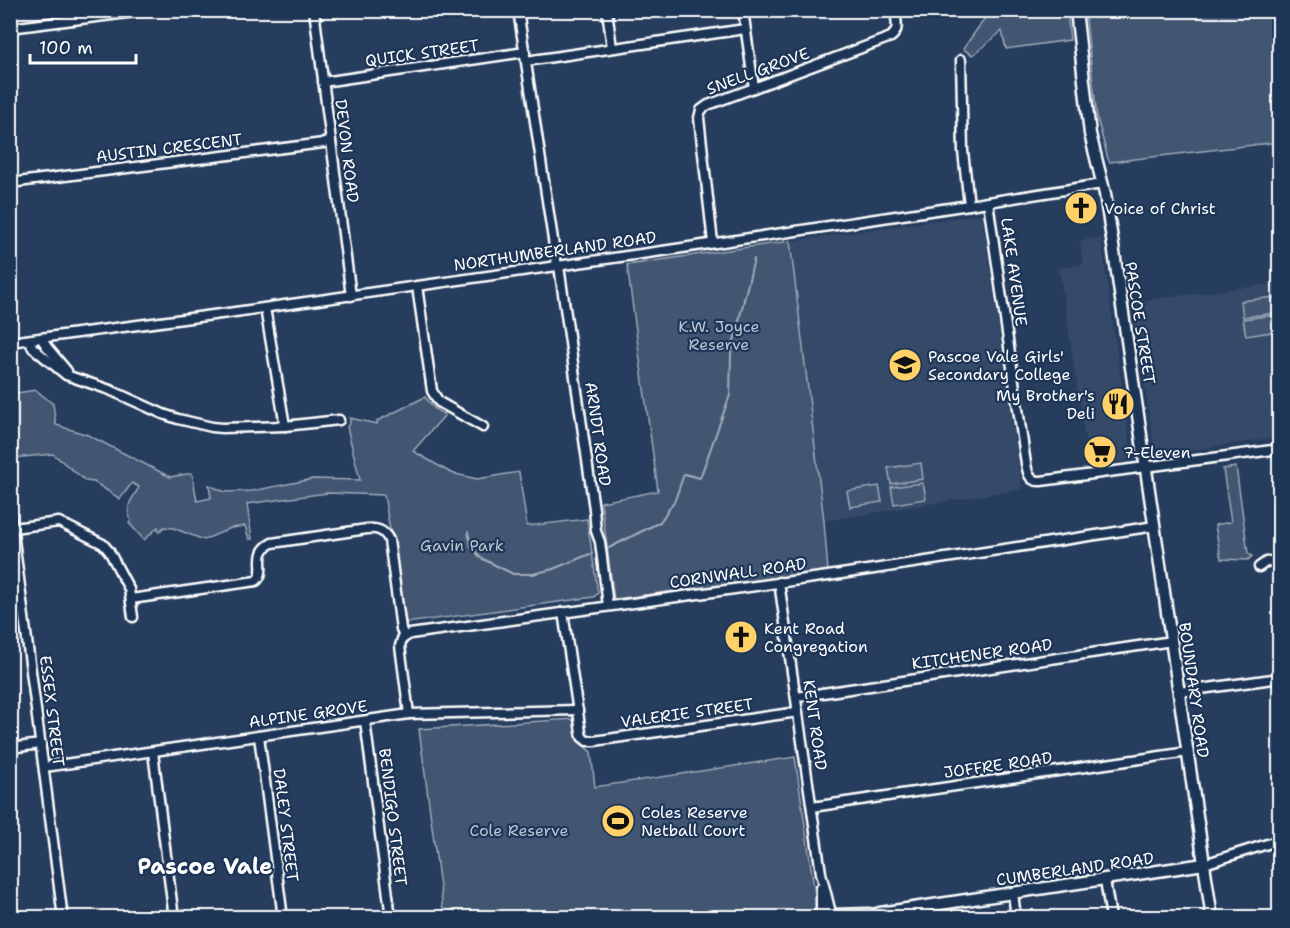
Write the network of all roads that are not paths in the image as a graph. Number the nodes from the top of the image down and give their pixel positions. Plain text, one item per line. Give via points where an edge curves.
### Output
1 (151, 10) edge
2 (314, 10) edge
3 (518, 10) edge
4 (607, 10) edge
5 (743, 10) edge
6 (895, 10) edge
7 (1076, 10) edge
8 (10, 28) edge
9 (746, 29) junction
10 (612, 48) junction
11 (525, 57) junction
12 (961, 60) dead end
13 (323, 82) junction
14 (754, 87) junction
15 (331, 142) junction
16 (10, 183) edge
17 (1102, 184) junction
18 (988, 202) junction
19 (969, 205) junction
20 (713, 243) junction
21 (558, 266) junction
22 (417, 286) junction
23 (351, 296) junction
24 (265, 308) junction
25 (41, 338) junction
26 (29, 339) junction
27 (10, 342) edge
28 (74, 377) junction
29 (339, 420) dead end
30 (285, 426) junction
31 (483, 427) dead end
32 (1280, 448) edge
33 (1146, 467) junction
34 (10, 509) edge
35 (1155, 526) junction
36 (13, 528) junction
37 (1280, 559) edge
38 (1259, 567) dead end
39 (780, 582) junction
40 (131, 598) junction
41 (608, 606) junction
42 (564, 612) junction
43 (133, 617) dead end
44 (404, 637) junction
45 (1172, 641) junction
46 (1280, 678) edge
47 (1179, 692) junction
48 (796, 697) junction
49 (578, 710) junction
50 (798, 712) junction
51 (409, 714) junction
52 (365, 721) junction
53 (259, 736) junction
54 (41, 744) junction
55 (10, 748) edge
56 (153, 752) junction
57 (1188, 752) junction
58 (44, 767) junction
59 (812, 807) junction
60 (1280, 840) edge
61 (1204, 864) junction
62 (1105, 879) junction
63 (1013, 893) junction
64 (922, 912) edge
65 (827, 915) edge
66 (867, 916) edge
67 (63, 918) edge
68 (174, 918) edge
69 (282, 918) edge
70 (391, 918) edge
71 (1016, 918) edge
72 (1111, 918) edge
73 (1212, 918) edge

1 - 8 street
2 - 13 street, DEVON ROAD
3 - 11 street, ARNDT ROAD
4 - 10 street
5 - 9 street
6 - 14 street, SNELL GROVE via 897,29 891,37
7 - 17 main road, PASCOE STREET via 1090,134
9 - 10 street, QUICK STREET
9 - 14 street
10 - 11 street, QUICK STREET
11 - 13 street, QUICK STREET
11 - 21 street, ARNDT ROAD
12 - 19 street via 963,151
13 - 15 street, DEVON ROAD
14 - 20 street, SNELL GROVE via 708,105 700,113
15 - 16 street, AUSTIN CRESCENT
15 - 23 street, DEVON ROAD
17 - 18 street, NORTHUMBERLAND ROAD
17 - 33 main road, PASCOE STREET
18 - 19 street, NORTHUMBERLAND ROAD
18 - 33 street, LAKE AVENUE via 1029,476 1041,481
19 - 20 street, NORTHUMBERLAND ROAD
20 - 21 street, NORTHUMBERLAND ROAD
21 - 22 street, NORTHUMBERLAND ROAD
21 - 41 street, ARNDT ROAD
22 - 23 street, NORTHUMBERLAND ROAD
22 - 31 street via 432,391 439,402
23 - 24 street, NORTHUMBERLAND ROAD
24 - 25 street, NORTHUMBERLAND ROAD
24 - 30 street
25 - 26 street, NORTHUMBERLAND ROAD
25 - 28 street
26 - 27 street, NORTHUMBERLAND ROAD
26 - 28 street via 33,348 62,373
28 - 30 street via 178,419 212,427
29 - 30 street
32 - 33 street
33 - 35 main road, BOUNDARY ROAD
34 - 36 street, ESSEX STREET
35 - 39 street, CORNWALL ROAD
35 - 45 main road, BOUNDARY ROAD
36 - 40 street via 59,522 103,544
36 - 54 street, ESSEX STREET
37 - 38 street
39 - 41 street, CORNWALL ROAD
39 - 48 street, KENT ROAD
40 - 43 street
40 - 44 street via 256,581 262,573 261,553 272,543 377,529 388,540
41 - 42 street, CORNWALL ROAD
42 - 44 street, CORNWALL ROAD
42 - 49 street
44 - 51 street via 400,652
45 - 47 main road, BOUNDARY ROAD
45 - 48 street, KITCHENER ROAD
46 - 47 street
47 - 57 main road, BOUNDARY ROAD
48 - 50 street, KENT ROAD
49 - 50 street, VALERIE STREET via 586,741
49 - 51 street, ALPINE GROVE
50 - 59 street, KENT ROAD
51 - 52 street, ALPINE GROVE
52 - 53 street, ALPINE GROVE
52 - 70 street, BENDIGO STREET
53 - 56 street, ALPINE GROVE
53 - 69 street, DALEY STREET
54 - 55 street
54 - 58 street, ESSEX STREET
56 - 58 street, ALPINE GROVE
56 - 68 street
57 - 59 street, JOFFRE ROAD
57 - 61 main road, BOUNDARY ROAD
58 - 67 street, ESSEX STREET
59 - 65 street, KENT ROAD
60 - 61 street, CUMBERLAND ROAD
61 - 62 main road, CUMBERLAND ROAD
61 - 73 main road, BOUNDARY ROAD
62 - 63 main road, CUMBERLAND ROAD
62 - 72 street
63 - 64 main road, CUMBERLAND ROAD
63 - 71 street
64 - 66 main road, CUMBERLAND ROAD
65 - 66 main road, CUMBERLAND ROAD

